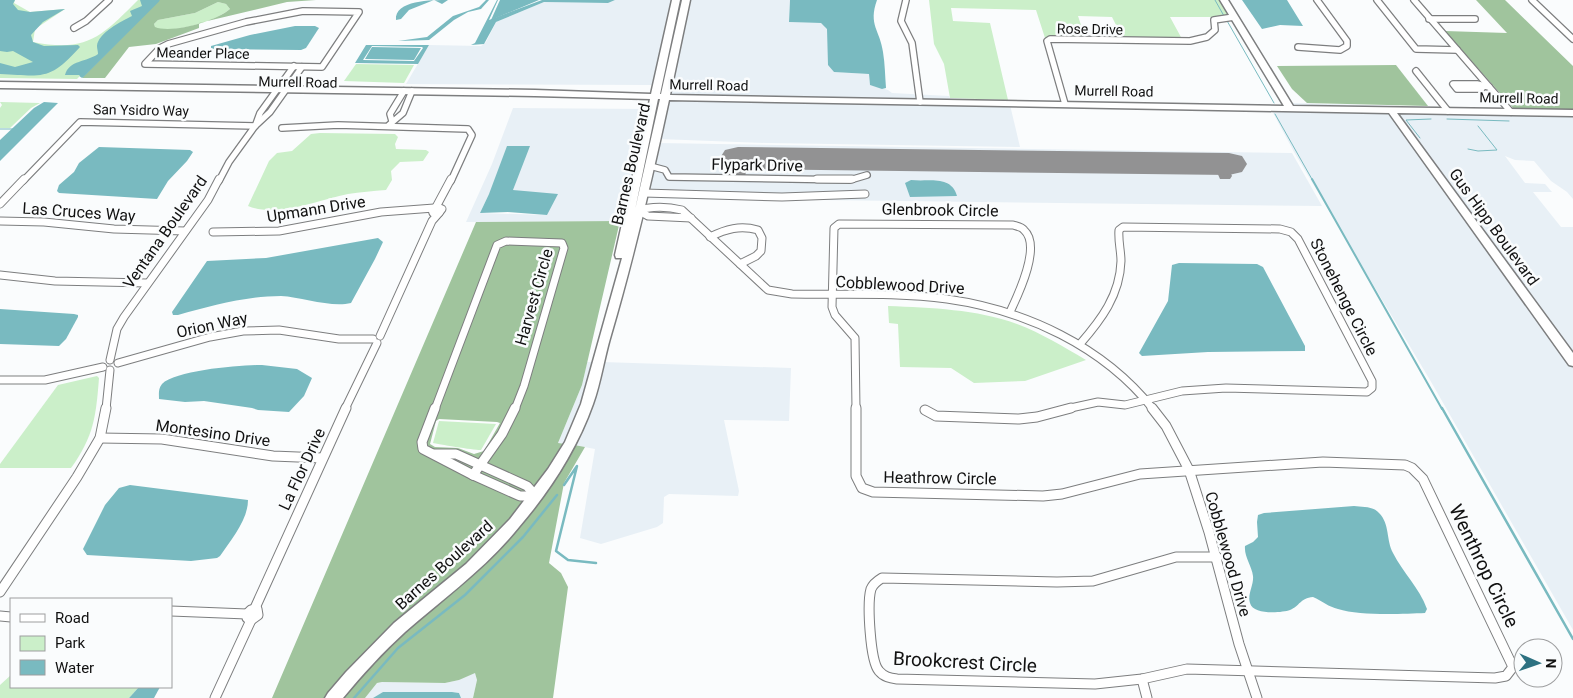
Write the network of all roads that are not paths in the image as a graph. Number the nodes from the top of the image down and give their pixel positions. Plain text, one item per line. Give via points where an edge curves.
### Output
1 (109, 0) edge
2 (676, 0) edge
3 (686, 0) edge
4 (906, 0) edge
5 (1224, 0) edge
6 (1317, 0) edge
7 (1377, 0) edge
8 (1414, 0) edge
9 (1532, 0) edge
10 (1234, 17) junction
11 (1429, 18) junction
12 (1475, 19) dead end
13 (74, 28) dead end
14 (669, 30) junction
15 (679, 32) junction
16 (1573, 40) edge
17 (1298, 47) dead end
18 (1457, 50) junction
19 (294, 66) junction
20 (302, 67) junction
21 (1416, 71) dead end
22 (669, 77) junction
23 (0, 85) edge
24 (0, 91) edge
25 (280, 92) junction
26 (406, 94) junction
27 (660, 98) junction
28 (920, 102) junction
29 (1065, 104) junction
30 (1290, 108) junction
31 (1391, 110) junction
32 (1448, 111) junction
33 (1511, 112) junction
34 (1573, 113) edge
35 (390, 123) junction
36 (255, 126) junction
37 (282, 128) dead end
38 (650, 166) junction
39 (868, 175) dead end
40 (644, 193) junction
41 (865, 194) dead end
42 (0, 204) edge
43 (635, 211) junction
44 (435, 212) junction
45 (0, 221) edge
46 (186, 231) junction
47 (213, 232) dead end
48 (710, 237) junction
49 (740, 264) junction
50 (0, 275) edge
51 (147, 283) junction
52 (832, 295) junction
53 (1010, 312) junction
54 (377, 339) junction
55 (1080, 344) junction
56 (114, 361) junction
57 (1573, 362) edge
58 (106, 369) junction
59 (0, 380) edge
60 (1145, 400) junction
61 (925, 410) dead end
62 (100, 438) junction
63 (436, 454) junction
64 (322, 458) junction
65 (481, 465) junction
66 (1189, 471) junction
67 (473, 475) junction
68 (536, 496) junction
69 (1217, 557) junction
70 (0, 592) edge
71 (172, 611) edge
72 (251, 614) junction
73 (1248, 670) junction
74 (1142, 679) junction
75 (215, 698) edge
76 (333, 698) edge
77 (1147, 698) edge
78 (1257, 698) edge

1 - 13 street
2 - 14 street, Barnes Boulevard
2 - 15 street via 674,24
3 - 15 street, Barnes Boulevard
4 - 28 street via 901,21 912,43
5 - 10 street
6 - 17 street via 1347,41 1347,46 1340,50
7 - 18 street via 1416,49
8 - 11 street
9 - 16 street
10 - 29 street, Rose Drive via 1214,20 1215,30 1199,39 1050,39 1047,41
10 - 30 street
11 - 12 street
11 - 18 street
14 - 22 street via 674,38
14 - 27 street, Barnes Boulevard
15 - 22 street, Barnes Boulevard
18 - 33 street
19 - 20 street, Meander Place
19 - 20 street, Meander Place via 145,64 168,44 246,22 303,11 360,12 322,67
19 - 25 street, Ventana Boulevard
20 - 25 street, Ventana Boulevard
21 - 32 street
22 - 27 street, Barnes Boulevard
23 - 25 street, Murrell Road
24 - 25 street, Murrell Road
25 - 26 street, Murrell Road
25 - 36 street, Ventana Boulevard via 270,112
25 - 36 street, Ventana Boulevard via 260,113
26 - 27 street, Murrell Road via 646,101
26 - 35 street via 390,114
26 - 35 street via 403,113
27 - 28 street, Murrell Road
27 - 38 street, Barnes Boulevard
27 - 43 street, Barnes Boulevard
28 - 29 street, Murrell Road
29 - 30 street, Murrell Road
30 - 31 street, Murrell Road
31 - 32 street, Murrell Road
31 - 57 street, Gus Hipp Boulevard
32 - 33 street, Murrell Road
33 - 34 street, Murrell Road
35 - 37 street, La Flor Drive
35 - 44 street, La Flor Drive via 472,131
36 - 42 street, San Ysidro Way via 80,122
36 - 46 street, Ventana Boulevard
38 - 39 street, Flypark Drive via 665,170 669,177 850,180
38 - 40 street, Barnes Boulevard
40 - 41 street, Flypark Drive via 782,197
40 - 43 street, Barnes Boulevard
43 - 48 street, Cobblewood Drive via 648,216 692,218
43 - 68 street, Barnes Boulevard via 614,309 582,420
44 - 47 street, Upmann Drive via 390,211 279,231
44 - 54 street, La Flor Drive
45 - 46 street, Las Cruces Way
46 - 51 street, Ventana Boulevard
48 - 49 street, Cobblewood Drive
48 - 49 street via 732,227 758,230 762,238 761,251
49 - 52 street, Cobblewood Drive via 768,290
50 - 51 street
51 - 56 street, Ventana Boulevard via 117,329
52 - 53 street, Cobblewood Drive via 948,299
52 - 53 street, Glenbrook Circle via 833,231 839,224 1014,225 1027,230 1030,257 1022,289
52 - 66 street, Heathrow Circle via 833,312 855,338 856,476 867,490 1048,495 1128,476
53 - 55 street, Cobblewood Drive
54 - 56 street, Orion Way via 279,330 243,331
54 - 64 street, La Flor Drive
55 - 60 street, Cobblewood Drive via 1125,379
55 - 60 street, Stonehenge Circle via 1101,320 1117,285 1121,259 1119,230 1280,229 1291,232 1298,239 1372,381 1372,388 1367,392 1226,388 1182,391
56 - 58 street
58 - 59 street via 44,380
58 - 62 street via 106,413
60 - 61 street via 1125,405 1091,403 1019,419 936,416
60 - 66 street, Cobblewood Drive via 1174,440
62 - 64 street, Montesino Drive via 162,439 273,456
62 - 70 street
63 - 65 street via 456,454
63 - 65 street, Harvest Circle via 423,449 422,442 494,248 506,241 562,243 564,248 524,386 502,434
63 - 67 street, Harvest Circle
64 - 72 street, La Flor Drive
65 - 67 street, Harvest Circle
65 - 68 street via 527,486
66 - 69 street, Cobblewood Drive
66 - 73 street, Wenthrop Circle via 1323,462 1397,464 1412,468 1423,479 1513,667 1505,677 1495,678
67 - 68 street, Harvest Circle via 520,496
68 - 76 street, Barnes Boulevard via 471,569 400,628
69 - 73 street, Cobblewood Drive via 1230,614
69 - 74 street, Brookcrest Circle via 1176,557 1093,580 887,578 878,580 871,588 874,661 884,676 1096,684
71 - 72 street
72 - 75 street, La Flor Drive
73 - 74 street, Brookcrest Circle via 1187,669
73 - 78 street, Cobblewood Drive
74 - 77 street

